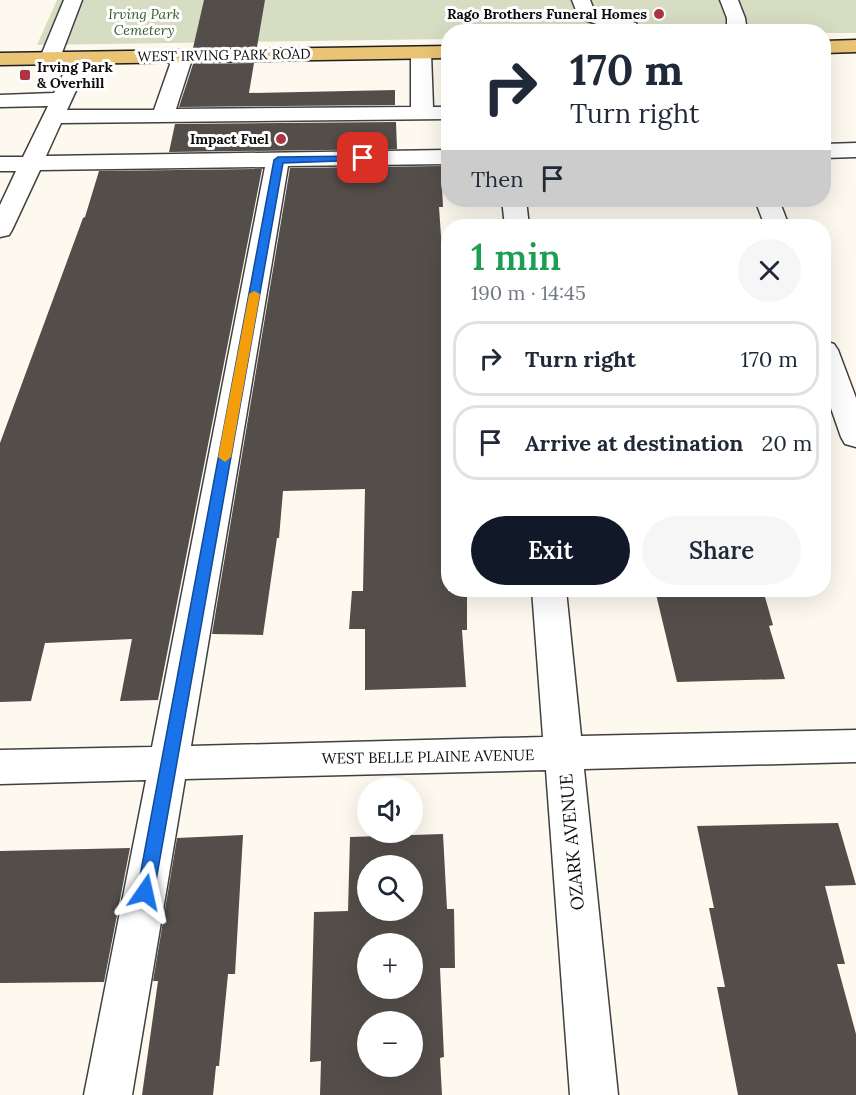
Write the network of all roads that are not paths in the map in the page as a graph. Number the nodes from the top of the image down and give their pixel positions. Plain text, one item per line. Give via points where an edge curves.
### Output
1 (73, 0) edge
2 (582, 0) edge
3 (729, 0) edge
4 (618, 24) edge
5 (736, 24) edge
6 (856, 46) edge
7 (831, 47) edge
8 (441, 52) edge
9 (421, 53) junction
10 (183, 56) junction
11 (81, 57) junction
12 (50, 58) junction
13 (0, 59) edge
14 (0, 101) edge
15 (57, 108) junction
16 (441, 113) edge
17 (422, 114) junction
18 (163, 116) junction
19 (831, 150) edge
20 (856, 150) edge
21 (441, 157) edge
22 (278, 160) junction
23 (0, 164) edge
24 (31, 164) junction
25 (0, 230) edge
26 (831, 369) edge
27 (856, 437) edge
28 (550, 597) edge
29 (856, 746) edge
30 (564, 753) junction
31 (169, 763) junction
32 (0, 767) edge
33 (108, 1095) edge
34 (594, 1095) edge

1 - 12 street
2 - 4 street via 586,14
3 - 5 street
6 - 7 main road
8 - 9 main road, WEST IRVING PARK ROAD
9 - 10 main road, WEST IRVING PARK ROAD
9 - 17 street
10 - 11 main road, WEST IRVING PARK ROAD
10 - 18 street
11 - 12 main road, WEST IRVING PARK ROAD
11 - 15 street
12 - 13 main road, WEST IRVING PARK ROAD
14 - 15 street
15 - 18 street
15 - 24 street
16 - 17 street
17 - 18 street
19 - 20 street
21 - 22 street
22 - 24 street
22 - 31 street
23 - 24 street
24 - 25 street
26 - 27 street
28 - 30 street, OZARK AVENUE
29 - 30 street, WEST BELLE PLAINE AVENUE
30 - 31 street, WEST BELLE PLAINE AVENUE
30 - 34 street, OZARK AVENUE
31 - 32 street, WEST BELLE PLAINE AVENUE
31 - 33 street

